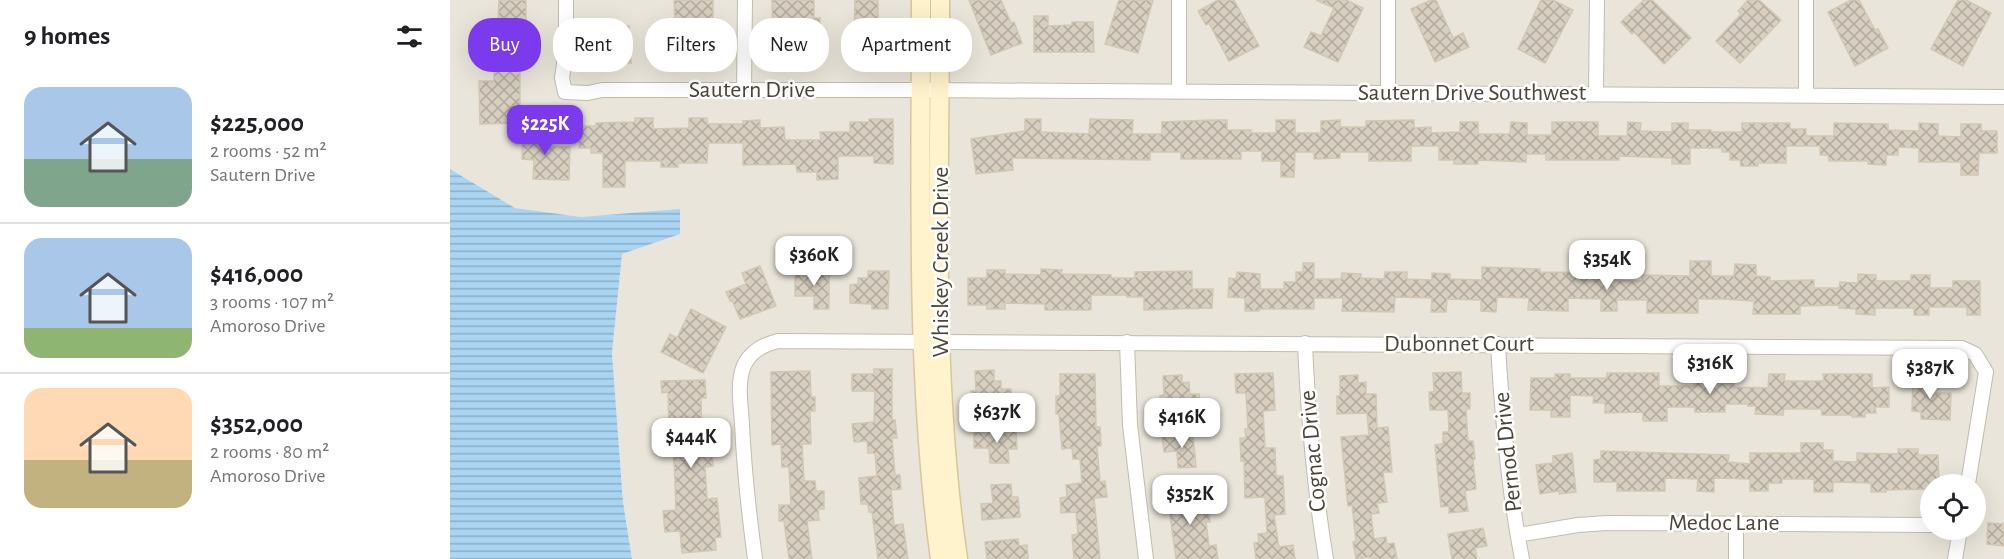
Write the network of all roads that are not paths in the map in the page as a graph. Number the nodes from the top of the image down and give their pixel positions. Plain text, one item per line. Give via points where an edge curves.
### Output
1 (566, 0) edge
2 (745, 0) edge
3 (921, 0) edge
4 (940, 0) edge
5 (1179, 0) edge
6 (1388, 0) edge
7 (1597, 0) edge
8 (1806, 0) edge
9 (744, 90) junction
10 (921, 90) junction
11 (940, 90) junction
12 (1179, 91) junction
13 (1388, 93) junction
14 (1596, 94) junction
15 (1806, 95) junction
16 (2004, 97) edge
17 (922, 341) junction
18 (940, 341) junction
19 (1127, 342) junction
20 (1305, 343) junction
21 (1498, 344) junction
22 (1970, 474) edge
23 (1736, 524) junction
24 (1920, 525) edge
25 (1518, 535) junction
26 (1958, 540) edge
27 (754, 559) edge
28 (940, 559) edge
29 (958, 559) edge
30 (1146, 559) edge
31 (1326, 559) edge
32 (1522, 559) edge
33 (1736, 559) edge
34 (1955, 559) edge

1 - 9 street, Sautern Drive via 562,78 565,92
2 - 9 street
3 - 10 street, Whiskey Creek Drive
4 - 11 street, Whiskey Creek Drive
5 - 12 street
6 - 13 street
7 - 14 street
8 - 15 street
9 - 10 street, Sautern Drive
10 - 11 street, Sautern Drive
10 - 17 street, Whiskey Creek Drive
11 - 12 street, Sautern Drive Southwest
11 - 18 street, Whiskey Creek Drive
12 - 13 street, Sautern Drive Southwest
13 - 14 street, Sautern Drive Southwest
14 - 15 street, Sautern Drive Southwest
15 - 16 street, Sautern Drive Southwest
17 - 18 street, Dubonnet Court
17 - 27 street, Dubonnet Court via 778,341 751,354 743,368 740,398
17 - 28 street, Whiskey Creek Drive via 928,458
18 - 19 street, Dubonnet Court
18 - 29 street, Whiskey Creek Drive
19 - 20 street, Dubonnet Court
19 - 30 street via 1130,425
20 - 21 street, Dubonnet Court
20 - 31 street, Cognac Drive via 1313,471
21 - 22 street, Dubonnet Court via 1962,348 1975,354 1986,372
21 - 25 street, Pernod Drive via 1503,428
23 - 24 street, Medoc Lane
23 - 25 street, Medoc Lane via 1607,523
23 - 33 street
25 - 32 street, Pernod Drive
26 - 34 street

